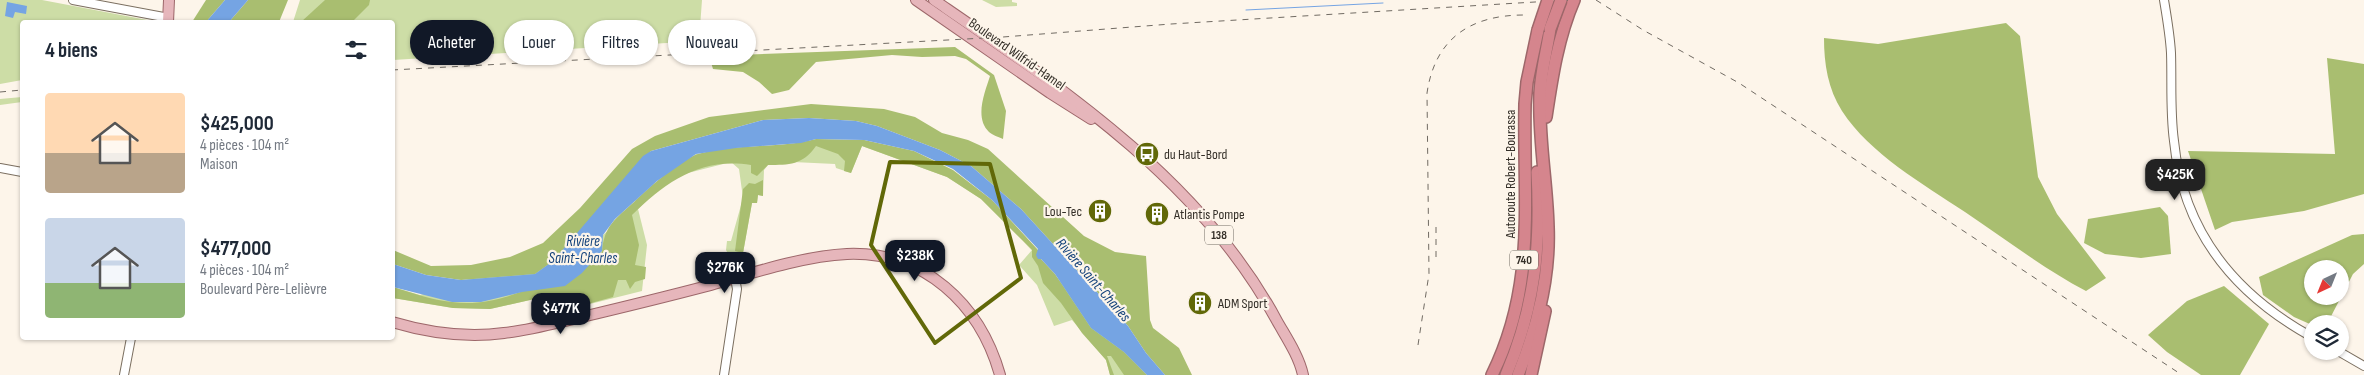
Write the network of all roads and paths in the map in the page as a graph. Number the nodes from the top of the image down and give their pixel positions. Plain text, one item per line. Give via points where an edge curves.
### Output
1 (74, 0) edge
2 (169, 0) edge
3 (916, 0) edge
4 (934, 0) edge
5 (1548, 0) edge
6 (1561, 0) edge
7 (1574, 0) edge
8 (2164, 0) edge
9 (168, 20) edge
10 (1540, 100) junction
11 (1106, 126) junction
12 (1541, 138) junction
13 (1525, 141) junction
14 (0, 168) edge
15 (20, 172) edge
16 (1535, 270) junction
17 (735, 278) junction
18 (1545, 284) junction
19 (395, 323) edge
20 (2304, 332) edge
21 (131, 340) edge
22 (2349, 357) edge
23 (2364, 366) edge
24 (1304, 373) edge
25 (124, 375) edge
26 (724, 375) edge
27 (1000, 375) edge
28 (1492, 375) edge
29 (1506, 375) edge
30 (1518, 375) edge
31 (1530, 375) edge

1 - 9 street
2 - 9 main road
3 - 11 main road, Boulevard Wilfrid-Hamel / 138 via 1064,103
4 - 11 main road, Boulevard Wilfrid-Hamel / 138 via 1056,85
5 - 13 highway, Autoroute Robert-Bourassa / 740, bridge via 1527,82
6 - 10 highway, 740, bridge via 1550,29
7 - 12 highway via 1562,34
8 - 20 street via 2171,52 2174,148 2193,214 2209,245 2245,290 2272,313
10 - 12 highway, 740
10 - 16 highway via 1536,131 1539,238
11 - 24 main road, Boulevard Wilfrid-Hamel / 138 via 1187,200 1233,252 1265,299
12 - 18 highway, 740 via 1548,226
13 - 16 highway via 1532,193
13 - 28 highway, Autoroute Robert-Bourassa / 740 via 1523,276 1510,333
14 - 15 street
16 - 29 highway via 1525,322
17 - 19 main road via 503,334 448,334
17 - 26 street via 737,290
17 - 27 main road via 846,254 882,257 908,265 941,283 970,312 986,337
18 - 30 highway, 740
18 - 31 highway via 1545,316
21 - 25 street
22 - 23 street

